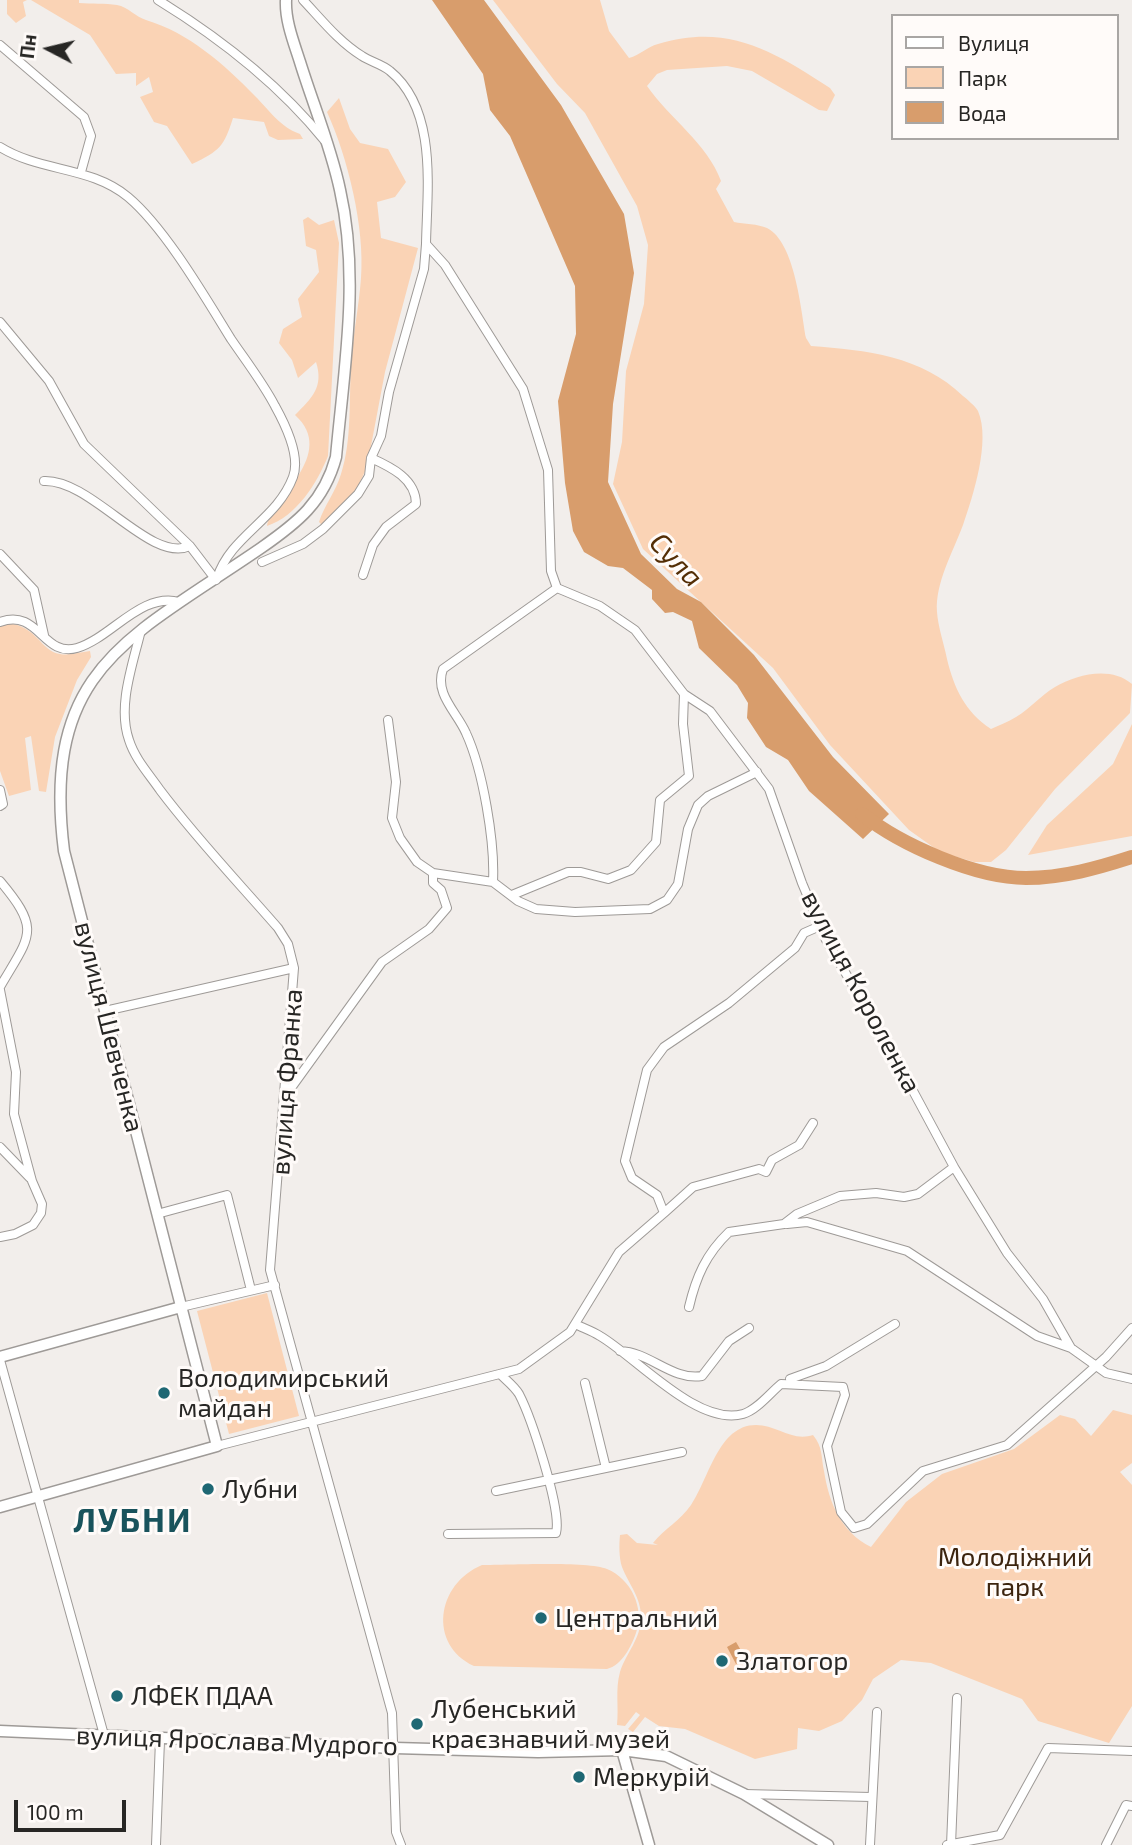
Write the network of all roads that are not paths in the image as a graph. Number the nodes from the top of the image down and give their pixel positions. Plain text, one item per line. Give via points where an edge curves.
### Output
1 (158, 0) edge
2 (286, 0) edge
3 (303, 0) edge
4 (0, 45) edge
5 (325, 141) junction
6 (0, 147) edge
7 (80, 173) junction
8 (426, 244) junction
9 (0, 322) edge
10 (371, 458) junction
11 (44, 481) dead end
12 (190, 546) junction
13 (0, 554) edge
14 (262, 562) dead end
15 (363, 575) dead end
16 (216, 580) junction
17 (557, 588) junction
18 (179, 601) junction
19 (0, 622) edge
20 (142, 627) junction
21 (44, 635) junction
22 (684, 694) junction
23 (388, 720) dead end
24 (757, 772) junction
25 (0, 790) edge
26 (0, 806) edge
27 (433, 873) junction
28 (0, 881) edge
29 (493, 883) junction
30 (512, 895) junction
31 (820, 926) junction
32 (294, 968) junction
33 (0, 989) edge
34 (105, 1011) junction
35 (285, 1096) junction
36 (813, 1123) dead end
37 (0, 1147) edge
38 (954, 1167) junction
39 (32, 1181) junction
40 (664, 1213) junction
41 (157, 1214) junction
42 (784, 1224) junction
43 (0, 1237) edge
44 (275, 1285) junction
45 (251, 1290) junction
46 (181, 1307) junction
47 (689, 1307) dead end
48 (575, 1324) junction
49 (895, 1324) dead end
50 (749, 1328) dead end
51 (1132, 1328) edge
52 (1071, 1348) junction
53 (620, 1351) junction
54 (0, 1359) edge
55 (1094, 1366) junction
56 (500, 1374) junction
57 (1132, 1379) edge
58 (585, 1383) dead end
59 (781, 1384) junction
60 (313, 1420) junction
61 (216, 1446) junction
62 (682, 1452) dead end
63 (606, 1468) junction
64 (547, 1479) junction
65 (496, 1492) dead end
66 (39, 1496) junction
67 (0, 1507) edge
68 (448, 1534) dead end
69 (957, 1698) dead end
70 (877, 1712) dead end
71 (0, 1731) edge
72 (104, 1735) junction
73 (160, 1740) junction
74 (395, 1748) junction
75 (622, 1751) junction
76 (1132, 1751) edge
77 (744, 1794) junction
78 (871, 1797) junction
79 (1132, 1806) edge
80 (156, 1845) edge
81 (401, 1845) edge
82 (649, 1845) edge
83 (828, 1845) edge
84 (870, 1845) edge
85 (949, 1845) edge
86 (1106, 1845) edge

1 - 5 street via 244,60
2 - 5 main road, вулиця Шевченка via 285,10
3 - 8 street via 362,56 389,70 410,98 425,139
4 - 7 street via 84,117 91,136
5 - 16 main road, вулиця Шевченка via 340,188 350,256 336,457 326,486 309,512
6 - 7 street via 32,163
7 - 16 street via 129,197 153,225 274,404 288,434 294,475 263,521 228,552
8 - 10 street via 424,269 381,436
8 - 17 street via 445,265 523,389 548,470 551,571
9 - 12 street via 48,381 84,444
10 - 14 street via 369,476 334,520 303,544
10 - 15 street via 406,480 416,504 386,527 373,545
11 - 12 street via 61,483 110,509 148,540 170,548
12 - 16 street
13 - 21 street via 34,590
16 - 18 main road, вулиця Шевченка
17 - 22 street, вулиця Короленка via 626,622
17 - 29 street via 443,669 440,676 441,690 471,746 489,827
18 - 20 main road, вулиця Шевченка
18 - 21 street via 167,598 79,648 58,649
19 - 21 street via 18,620
20 - 32 street, вулиця Франка via 127,689 128,740 178,814 278,928
20 - 34 main road, вулиця Шевченка via 116,650 87,687 72,719 61,778 64,851
22 - 24 street, вулиця Короленка via 710,711
22 - 30 street via 689,776 660,800 656,842 622,876 608,879 568,872
23 - 27 street via 396,782 392,818 417,862
24 - 30 street via 698,805 686,836 678,884 659,906 575,912 536,908
24 - 31 street, вулиця Короленка via 769,789
25 - 26 street via 4,800
27 - 29 street
27 - 35 street via 433,883 441,890 447,908 429,929 382,962
28 - 33 street via 25,912 29,926 26,941
29 - 30 street
31 - 38 street, вулиця Короленка
31 - 40 street via 804,933 795,948 729,1003 664,1047 647,1070 625,1161 632,1178 657,1195
32 - 34 street
32 - 35 street, вулиця Франка
33 - 39 street via 16,1072 13,1114
34 - 41 main road, вулиця Шевченка
35 - 44 street, вулиця Франка via 270,1270
36 - 40 street via 799,1145 772,1160 766,1172 759,1169 693,1187
37 - 39 street
38 - 42 street via 918,1194 828,1198
38 - 52 street, вулиця Короленка
39 - 43 street via 41,1200 39,1218 29,1227
40 - 48 street via 619,1252
41 - 45 street via 227,1195
41 - 46 main road, вулиця Шевченка
42 - 47 street via 729,1232 706,1258
42 - 52 street via 807,1222 914,1255 1037,1336
44 - 45 street
44 - 60 street, вулиця Франка
45 - 46 street
46 - 54 main road
46 - 61 main road, вулиця Шевченка
48 - 53 street
48 - 56 street via 519,1369
49 - 59 street via 825,1366
50 - 53 street via 729,1341 702,1376 682,1376 636,1352
51 - 55 street
52 - 55 street, вулиця Короленка
53 - 59 street via 686,1400 734,1416 746,1413
54 - 66 street
55 - 57 street, вулиця Короленка
55 - 59 street via 1007,1446 923,1471 867,1524 853,1528 842,1512 827,1446 845,1388
56 - 60 street
56 - 64 street via 520,1397
58 - 63 street
60 - 61 street
60 - 74 street, вулиця Франка via 392,1713
61 - 66 main road
62 - 63 street
63 - 64 street
64 - 65 street
64 - 68 street via 556,1533
66 - 67 main road
66 - 72 street
69 - 85 street
70 - 78 street
71 - 72 main road, вулиця Ярослава Мудрого
72 - 73 main road, вулиця Ярослава Мудрого
73 - 74 main road, вулиця Ярослава Мудрого
73 - 80 street
74 - 75 main road, вулиця Ярослава Мудрого
74 - 81 street, вулиця Франка via 396,1832
75 - 77 main road, вулиця Ярослава Мудрого via 666,1756
75 - 82 main road
76 - 85 street via 1048,1748 1000,1835
77 - 78 street
77 - 83 main road, вулиця Ярослава Мудрого
78 - 84 street
79 - 86 street via 1126,1805

